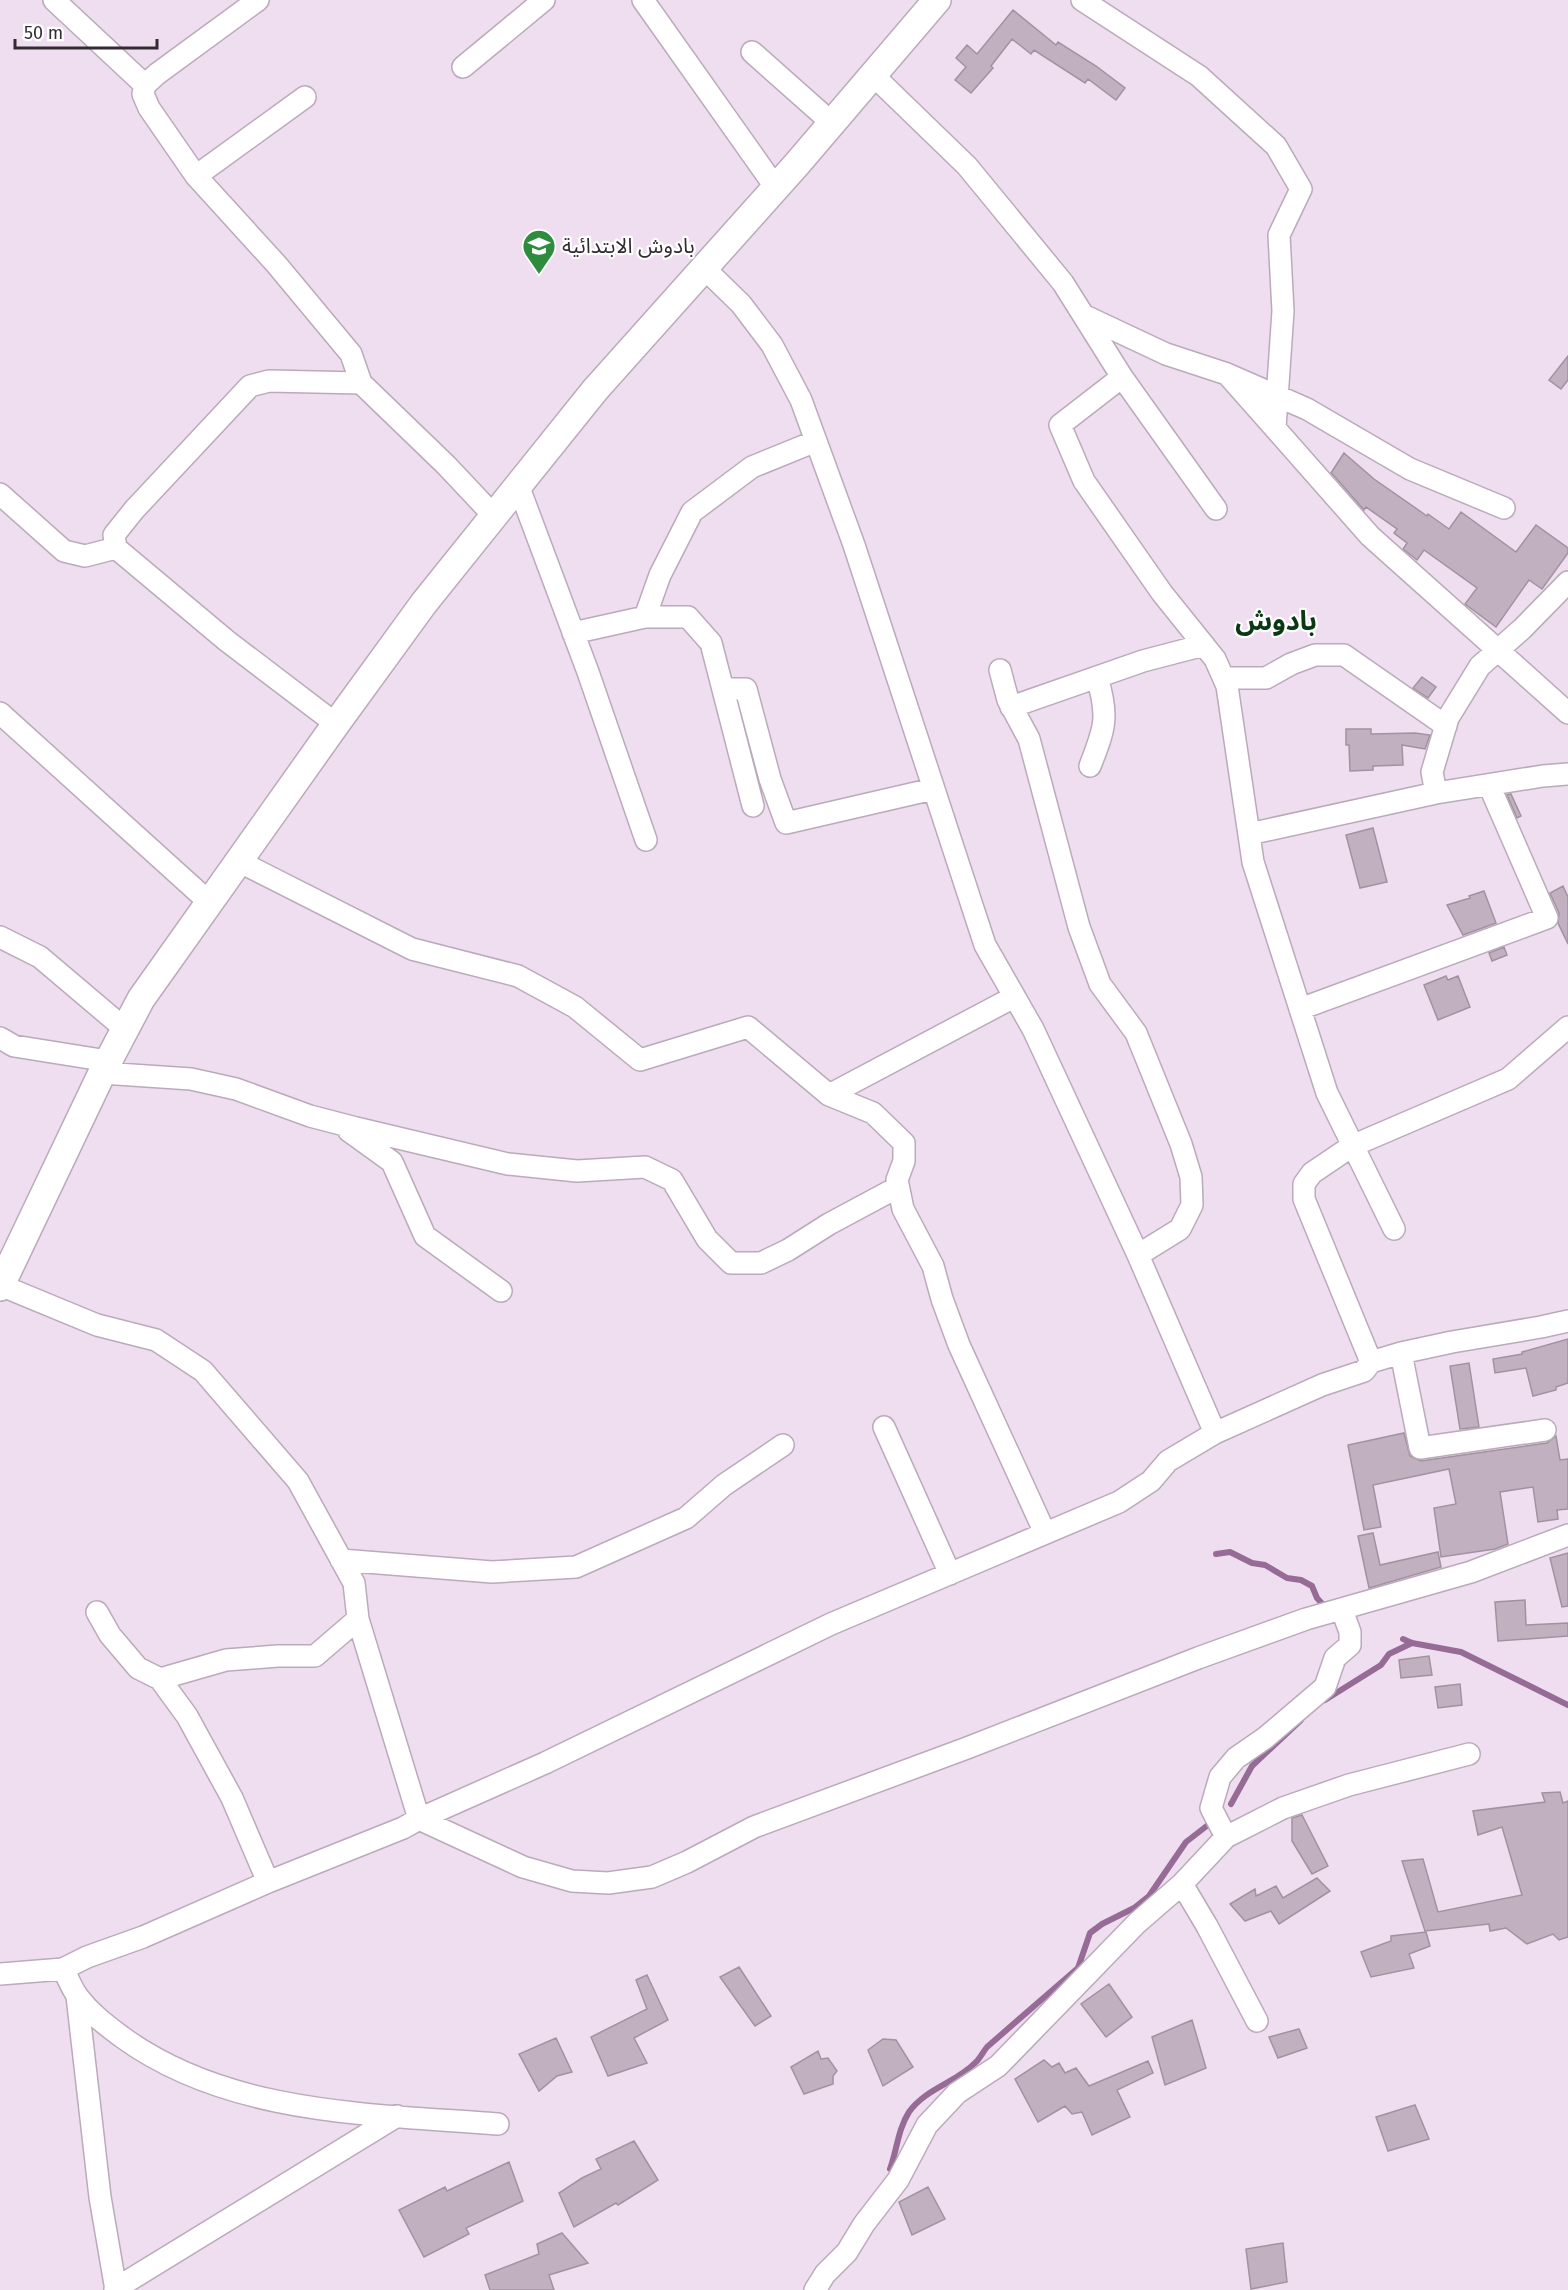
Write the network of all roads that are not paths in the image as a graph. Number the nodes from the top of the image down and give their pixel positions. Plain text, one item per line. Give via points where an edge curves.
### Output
1 (54, 0) edge
2 (258, 0) edge
3 (543, 0) edge
4 (642, 0) edge
5 (937, 0) edge
6 (1082, 0) edge
7 (752, 52) dead end
8 (463, 67) dead end
9 (873, 75) junction
10 (145, 85) junction
11 (305, 97) dead end
12 (832, 123) junction
13 (196, 176) junction
14 (776, 188) junction
15 (704, 268) junction
16 (1083, 315) junction
17 (1227, 374) junction
18 (1122, 377) junction
19 (361, 383) junction
20 (1279, 396) junction
21 (1275, 428) junction
22 (816, 441) junction
23 (518, 485) junction
24 (0, 494) edge
25 (1216, 508) dead end
26 (1504, 508) dead end
27 (494, 516) junction
28 (116, 548) junction
29 (1568, 582) edge
30 (645, 617) junction
31 (573, 633) junction
32 (1204, 645) junction
33 (1498, 650) junction
34 (1000, 670) dead end
35 (1097, 677) junction
36 (1224, 678) junction
37 (723, 689) junction
38 (1011, 707) junction
39 (0, 713) edge
40 (1568, 713) edge
41 (336, 724) junction
42 (1446, 726) junction
43 (1090, 766) dead end
44 (1568, 774) edge
45 (1489, 784) junction
46 (933, 789) junction
47 (1436, 793) junction
48 (753, 806) dead end
49 (1249, 834) junction
50 (646, 840) dead end
51 (238, 861) junction
52 (208, 902) junction
53 (0, 937) edge
54 (1014, 997) junction
55 (1300, 1009) junction
56 (1568, 1027) edge
57 (125, 1029) junction
58 (0, 1038) edge
59 (105, 1067) junction
60 (829, 1095) junction
61 (340, 1124) junction
62 (1352, 1146) junction
63 (898, 1187) junction
64 (1394, 1229) dead end
65 (1138, 1255) junction
66 (0, 1286) edge
67 (501, 1291) dead end
68 (1568, 1321) edge
69 (1401, 1353) junction
70 (1371, 1362) junction
71 (884, 1427) dead end
72 (1545, 1430) dead end
73 (1215, 1433) junction
74 (783, 1444) dead end
75 (1045, 1533) junction
76 (1568, 1535) edge
77 (341, 1560) junction
78 (950, 1574) junction
79 (1342, 1610) junction
80 (97, 1612) dead end
81 (358, 1619) junction
82 (160, 1679) junction
83 (1469, 1754) dead end
84 (419, 1819) junction
85 (1226, 1837) junction
86 (268, 1882) junction
87 (1182, 1884) junction
88 (63, 1969) junction
89 (0, 1974) edge
90 (77, 1996) junction
91 (1257, 2021) dead end
92 (397, 2116) junction
93 (498, 2124) dead end
94 (116, 2289) edge
95 (815, 2290) edge

1 - 10 street
2 - 10 street
3 - 8 street
4 - 14 street
5 - 9 street
6 - 20 street via 1199,76 1276,146 1301,189 1279,235 1283,311
7 - 12 street
9 - 12 street
9 - 16 street via 967,166 1063,283
10 - 13 street via 142,94 149,108
11 - 13 street
12 - 14 street
13 - 19 street via 351,354
14 - 15 street
15 - 22 street via 741,304 772,345 801,400
15 - 23 street via 595,390
16 - 17 street via 1166,354
16 - 18 street
17 - 20 street
17 - 21 street
18 - 25 street
18 - 32 street via 1060,425 1084,481
19 - 27 street
19 - 28 street via 269,381 250,386 134,510 114,535
20 - 21 street
20 - 26 street via 1410,469
21 - 33 street via 1370,536
22 - 30 street via 752,467 692,512 660,575
22 - 46 street
23 - 27 street
23 - 31 street
24 - 28 street via 64,551 86,556
27 - 41 street via 424,603
28 - 41 street
29 - 33 street
30 - 31 street
30 - 37 street via 687,617 711,643
31 - 50 street
32 - 35 street
32 - 36 street
33 - 40 street
33 - 42 street via 1480,666
34 - 38 street
35 - 38 street
35 - 43 street via 1104,700 1104,730
36 - 42 street via 1266,678 1315,655 1344,655
36 - 49 street
37 - 46 street via 746,689 786,823
37 - 48 street
38 - 65 street via 1029,739 1079,927 1100,984 1136,1033 1191,1177 1192,1205 1179,1229
39 - 52 street
41 - 51 street
42 - 47 street via 1432,772
44 - 45 street
45 - 47 street
45 - 55 street via 1547,918
46 - 54 street via 985,945
47 - 49 street
49 - 55 street via 1253,862
51 - 52 street
51 - 60 street via 412,949 518,976 575,1007 640,1060 748,1027
52 - 57 street via 141,999
53 - 57 street via 40,957
54 - 60 street
54 - 65 street via 1033,1029
55 - 62 street via 1327,1093
56 - 62 street via 1508,1079
57 - 59 street
58 - 59 street via 14,1046
59 - 61 street via 236,1089
59 - 66 street
60 - 63 street via 873,1113 904,1143
61 - 63 street via 508,1164 578,1171 645,1167 672,1180 707,1239 731,1263 761,1263 788,1251
61 - 67 street via 392,1162 425,1236
62 - 64 street
62 - 70 street via 1312,1173 1304,1184 1304,1199
63 - 75 street via 903,1209 933,1266 959,1345
65 - 73 street
66 - 77 street via 97,1325 156,1340 203,1371 298,1481
68 - 69 street
69 - 70 street
69 - 72 street via 1420,1448
70 - 73 street via 1364,1371
71 - 78 street
73 - 75 street via 1168,1461 1151,1481 1119,1502
74 - 77 street via 724,1485 686,1518 576,1567 492,1572
75 - 78 street
76 - 79 street via 1471,1572
77 - 81 street via 354,1584
78 - 84 street via 831,1624 545,1763
79 - 84 street via 1198,1658 753,1827 652,1877 608,1883 572,1881 523,1867
79 - 85 street via 1350,1645 1335,1658 1325,1687 1236,1758 1220,1777 1211,1808
80 - 82 street via 110,1635 138,1668
81 - 82 street via 315,1656 226,1660
81 - 84 street
82 - 86 street via 187,1716 232,1798
83 - 85 street via 1349,1785 1283,1808
84 - 86 street
85 - 87 street
86 - 88 street
87 - 91 street
87 - 95 street via 1137,1923 998,2066 957,2093 927,2125 898,2180
88 - 89 street
88 - 90 street
90 - 92 street via 98,2019 141,2051 194,2078 250,2097
90 - 94 street via 99,2187
92 - 93 street
92 - 94 street

